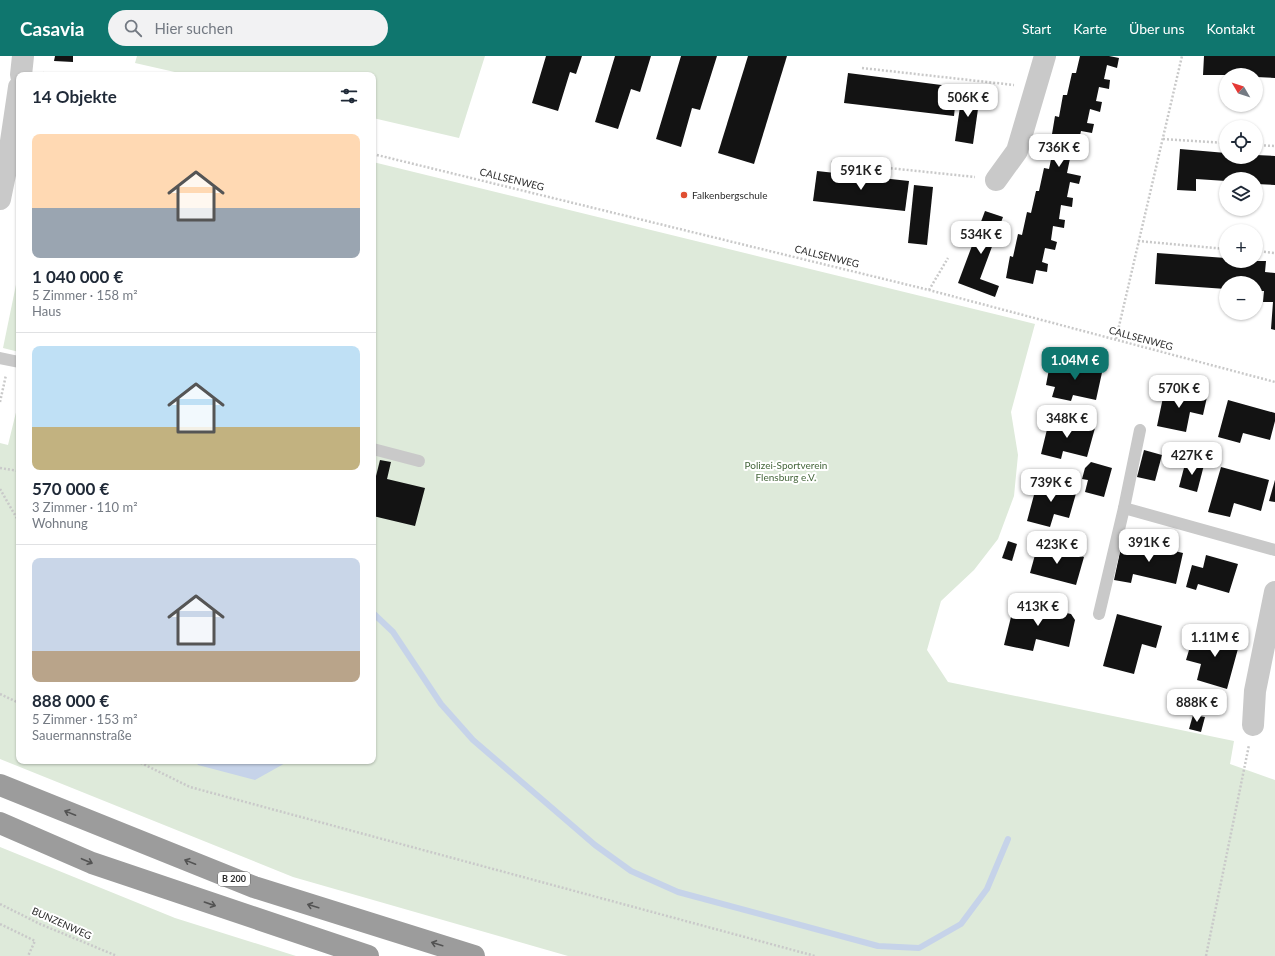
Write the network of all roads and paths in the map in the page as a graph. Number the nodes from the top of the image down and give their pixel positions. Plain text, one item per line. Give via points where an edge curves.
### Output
1 (23, 56) edge
2 (1045, 56) edge
3 (1182, 56) edge
4 (862, 68) dead end
5 (21, 72) edge
6 (1036, 87) junction
7 (16, 101) edge
8 (1162, 139) junction
9 (1219, 143) edge
10 (1263, 145) edge
11 (1275, 146) edge
12 (5, 154) edge
13 (376, 155) edge
14 (831, 162) dead end
15 (996, 180) joint
16 (0, 199) edge
17 (1138, 241) junction
18 (1219, 248) edge
19 (1263, 252) edge
20 (1275, 253) edge
21 (948, 258) dead end
22 (929, 290) junction
23 (1116, 340) junction
24 (9, 360) edge
25 (1275, 382) edge
26 (0, 402) edge
27 (1140, 430) dead end
28 (376, 450) edge
29 (419, 461) dead end
30 (0, 468) edge
31 (16, 471) edge
32 (0, 489) edge
33 (1124, 508) junction
34 (16, 517) edge
35 (1275, 550) edge
36 (1275, 592) edge
37 (1099, 614) dead end
38 (0, 694) edge
39 (16, 702) edge
40 (1253, 725) joint
41 (143, 764) edge
42 (0, 785) edge
43 (0, 823) edge
44 (0, 904) edge
45 (0, 924) edge
46 (28, 956) edge
47 (117, 956) edge
48 (368, 956) edge
49 (474, 956) edge
50 (815, 956) edge
51 (1206, 956) edge

1 - 5 street
2 - 6 street
3 - 8 path
4 - 6 path
6 - 15 street via 1017,151
7 - 12 street
8 - 9 path
8 - 17 path
10 - 11 path
12 - 16 street
13 - 22 path, CALLSENWEG
14 - 15 path
17 - 18 path
17 - 23 path
19 - 20 path
21 - 22 path
22 - 23 path, CALLSENWEG
23 - 25 path, CALLSENWEG
24 - 26 path
27 - 33 lane
28 - 29 lane
30 - 31 path
32 - 34 path
33 - 35 lane
33 - 37 lane
36 - 40 street via 1255,691
38 - 39 path
40 - 51 path
41 - 50 path via 190,787
49 -> 42 highway, B 200 via 254,887
43 -> 48 highway via 92,863
44 - 47 path, BUNZENWEG via 40,924
45 - 46 path via 35,941

